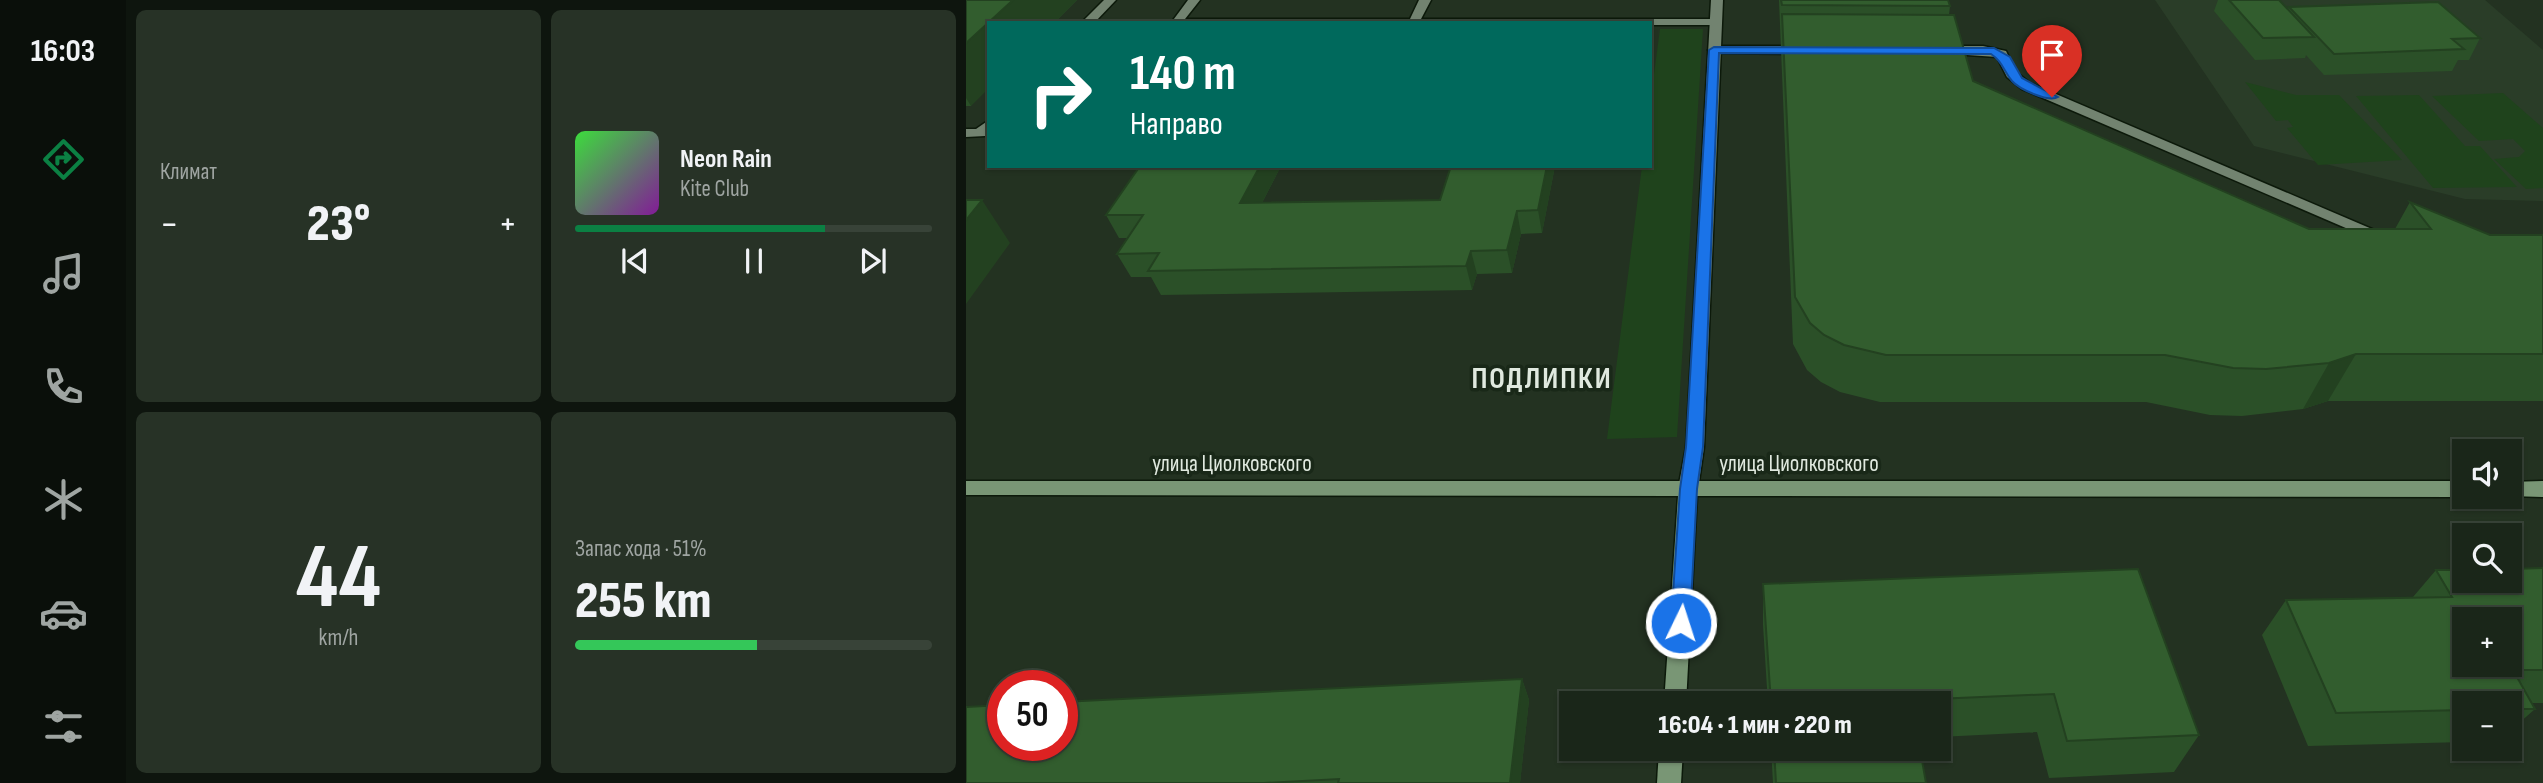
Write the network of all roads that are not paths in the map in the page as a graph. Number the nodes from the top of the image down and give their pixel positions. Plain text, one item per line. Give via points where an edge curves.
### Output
1 (1110, 0) edge
2 (1194, 0) edge
3 (1425, 0) edge
4 (1717, 0) edge
5 (1089, 21) edge
6 (1175, 21) edge
7 (1414, 21) edge
8 (1652, 22) edge
9 (1716, 22) junction
10 (1714, 50) junction
11 (1819, 50) edge
12 (1928, 50) edge
13 (2395, 243) edge
14 (966, 488) edge
15 (1688, 489) junction
16 (2452, 489) edge
17 (2522, 489) edge
18 (2543, 489) edge
19 (1676, 691) edge
20 (1670, 761) edge
21 (1669, 783) edge

1 - 5 street
2 - 6 street
3 - 7 street
4 - 9 street
8 - 9 street
9 - 10 street
10 - 11 street
10 - 15 street via 1695,447
12 - 13 street via 2002,54 2011,74 2026,86
14 - 15 main road, улица Циолковского
15 - 16 main road, улица Циолковского
15 - 19 main road
17 - 18 main road
20 - 21 main road

